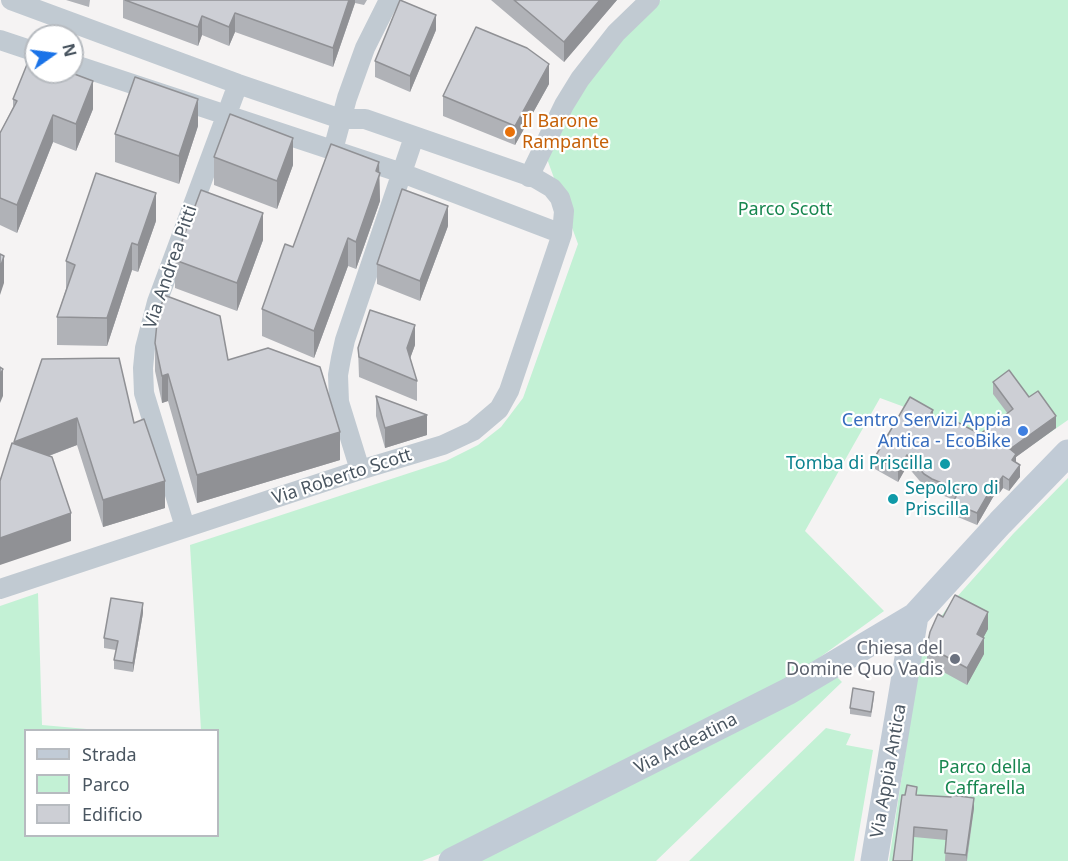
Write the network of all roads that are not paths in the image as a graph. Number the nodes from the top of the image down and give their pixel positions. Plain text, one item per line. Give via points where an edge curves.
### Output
1 (12, 0) edge
2 (389, 0) edge
3 (650, 0) edge
4 (0, 40) edge
5 (24, 48) edge
6 (84, 68) edge
7 (238, 84) junction
8 (227, 115) junction
9 (341, 119) junction
10 (414, 137) junction
11 (333, 150) junction
12 (402, 173) junction
13 (529, 177) junction
14 (562, 234) junction
15 (1068, 453) edge
16 (360, 470) junction
17 (185, 527) junction
18 (0, 589) edge
19 (915, 616) junction
20 (452, 861) edge
21 (874, 861) edge

1 - 7 street
2 - 9 street via 365,48
3 - 13 street via 616,33 579,79
4 - 5 street
6 - 8 street
7 - 8 street, Via Andrea Pitti
7 - 9 street
8 - 11 street
8 - 17 street, Via Andrea Pitti via 157,302 144,359 144,393
9 - 10 street via 365,119
9 - 11 street
10 - 12 street
10 - 13 street
11 - 12 street
12 - 14 street
12 - 16 street via 345,340 338,375 339,402
13 - 14 street, Via Roberto Scott via 552,188 560,198 564,211
14 - 16 street, Via Roberto Scott via 509,392 499,409 464,437
15 - 19 street
16 - 17 street, Via Roberto Scott
17 - 18 street, Via Roberto Scott
19 - 20 street, Via Ardeatina via 789,691
19 - 21 street, Via Appia Antica

